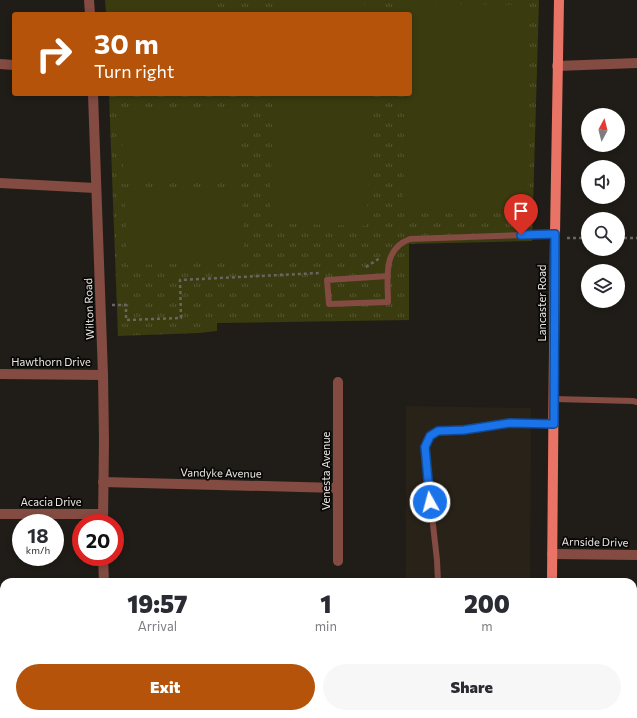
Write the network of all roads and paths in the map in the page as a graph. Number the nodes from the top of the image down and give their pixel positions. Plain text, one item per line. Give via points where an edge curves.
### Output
1 (89, 0) edge
2 (559, 0) edge
3 (90, 12) edge
4 (637, 63) edge
5 (0, 64) edge
6 (12, 65) edge
7 (557, 66) junction
8 (93, 96) edge
9 (0, 182) edge
10 (95, 188) junction
11 (555, 236) junction
12 (581, 238) edge
13 (625, 238) edge
14 (637, 238) edge
15 (382, 254) dead end
16 (362, 269) dead end
17 (320, 273) dead end
18 (388, 276) junction
19 (101, 306) junction
20 (0, 374) edge
21 (103, 374) junction
22 (338, 382) dead end
23 (554, 398) junction
24 (637, 402) edge
25 (554, 424) junction
26 (104, 482) junction
27 (338, 488) junction
28 (0, 514) edge
29 (103, 514) edge
30 (72, 517) edge
31 (552, 554) junction
32 (637, 555) edge
33 (338, 561) dead end
34 (103, 566) edge
35 (104, 578) edge
36 (438, 578) edge
37 (552, 578) edge

1 - 3 street
2 - 7 main road, Lancaster Road
4 - 7 street
5 - 6 street
7 - 11 main road, Lancaster Road
8 - 10 street, Wilton Road
9 - 10 street
10 - 19 street, Wilton Road
11 - 12 path
11 - 18 lane via 410,239 399,245 391,254
11 - 23 main road, Lancaster Road
13 - 14 path
15 - 16 path via 374,263
17 - 19 path via 180,280 181,318 126,320 126,305
18 - 18 lane via 388,302 329,304 327,280
19 - 21 street, Wilton Road
20 - 21 street, Hawthorn Drive
21 - 26 street, Wilton Road
22 - 27 street, Venesta Avenue
23 - 24 lane
23 - 25 main road, Lancaster Road
25 - 31 main road, Lancaster Road
25 - 36 lane via 510,423 438,431 430,436 425,447
26 - 27 street, Vandyke Avenue
26 - 29 street, Wilton Road
27 - 33 street, Venesta Avenue
28 - 30 street, Acacia Drive
31 - 32 street, Arnside Drive
31 - 37 main road, Lancaster Road
34 - 35 street

